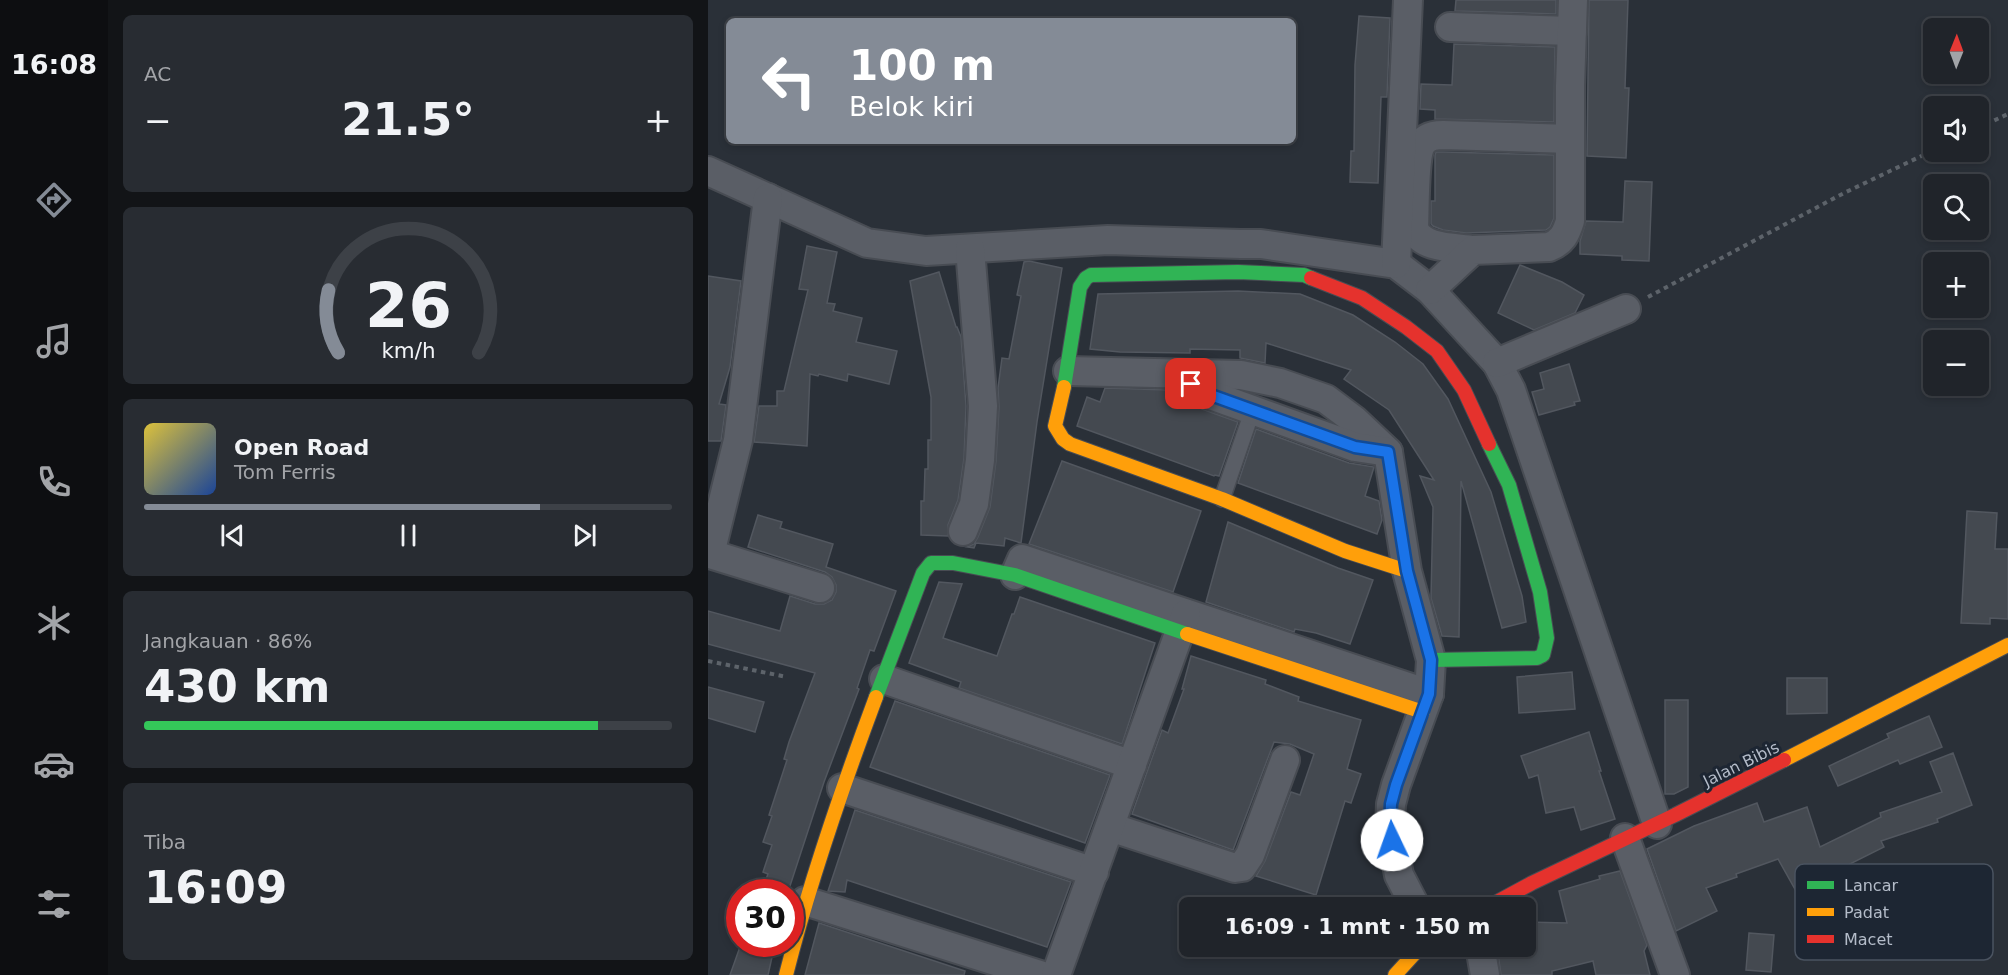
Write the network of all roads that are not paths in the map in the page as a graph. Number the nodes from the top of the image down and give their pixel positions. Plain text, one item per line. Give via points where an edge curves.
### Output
1 (1408, 0) edge
2 (1573, 0) edge
3 (1450, 27) dead end
4 (1572, 31) junction
5 (1570, 139) junction
6 (708, 171) edge
7 (768, 198) junction
8 (970, 249) junction
9 (1473, 250) junction
10 (1396, 264) junction
11 (1430, 290) junction
12 (1626, 309) road end
13 (1497, 363) junction
14 (1068, 371) junction
15 (1174, 374) junction
16 (1253, 409) junction
17 (1388, 452) junction
18 (1222, 499) junction
19 (963, 531) dead end
20 (1407, 571) junction
21 (1015, 575) joint
22 (820, 588) dead end
23 (1183, 623) junction
24 (2008, 645) edge
25 (1431, 660) junction
26 (884, 679) junction
27 (1426, 703) junction
28 (1285, 760) dead end
29 (1131, 765) junction
30 (842, 788) junction
31 (1657, 824) junction
32 (1110, 827) junction
33 (1625, 838) junction
34 (1094, 872) junction
35 (1410, 897) edge
36 (1504, 897) edge
37 (806, 901) junction
38 (1411, 957) edge
39 (1482, 957) edge
40 (786, 975) edge
41 (1040, 975) edge
42 (1056, 975) edge
43 (1395, 975) edge
44 (1485, 975) edge
45 (1675, 975) edge

1 - 10 street
2 - 4 street
3 - 4 street
4 - 5 street
5 - 9 street via 1570,221 1558,244
5 - 9 street via 1443,135 1424,141 1417,162 1416,235 1426,242
6 - 7 street
7 - 8 street via 867,243 926,250
7 - 22 street via 738,440 710,554
8 - 10 street via 1108,240 1251,244
8 - 19 street via 983,406 974,504
9 - 11 street
10 - 11 street
11 - 13 street
12 - 13 street
13 - 31 street via 1511,390
14 - 15 street
14 - 18 street via 1055,426 1062,439
14 - 25 street via 1080,287 1091,275 1304,275 1362,298 1437,351 1464,390 1509,485 1540,592 1547,638 1543,655 1537,658
15 - 16 street via 1208,394
15 - 17 street via 1241,375 1326,399
16 - 17 street via 1355,447
16 - 18 lane
17 - 20 street
18 - 20 street
20 - 25 street
21 - 23 street via 1022,559
21 - 26 street via 953,563 931,563 923,573
23 - 27 street
23 - 29 street
24 - 31 street, Jalan Bibis
25 - 27 street
26 - 29 street
26 - 30 street
27 - 35 street via 1391,804 1390,827 1399,875
28 - 32 street via 1242,867
29 - 32 street
30 - 34 street
30 - 37 street
31 - 33 street, Jalan Bibis
32 - 34 street
33 - 36 street, Jalan Bibis
33 - 45 street
34 - 42 street
37 - 40 street
37 - 41 street
38 - 43 street
39 - 44 street

